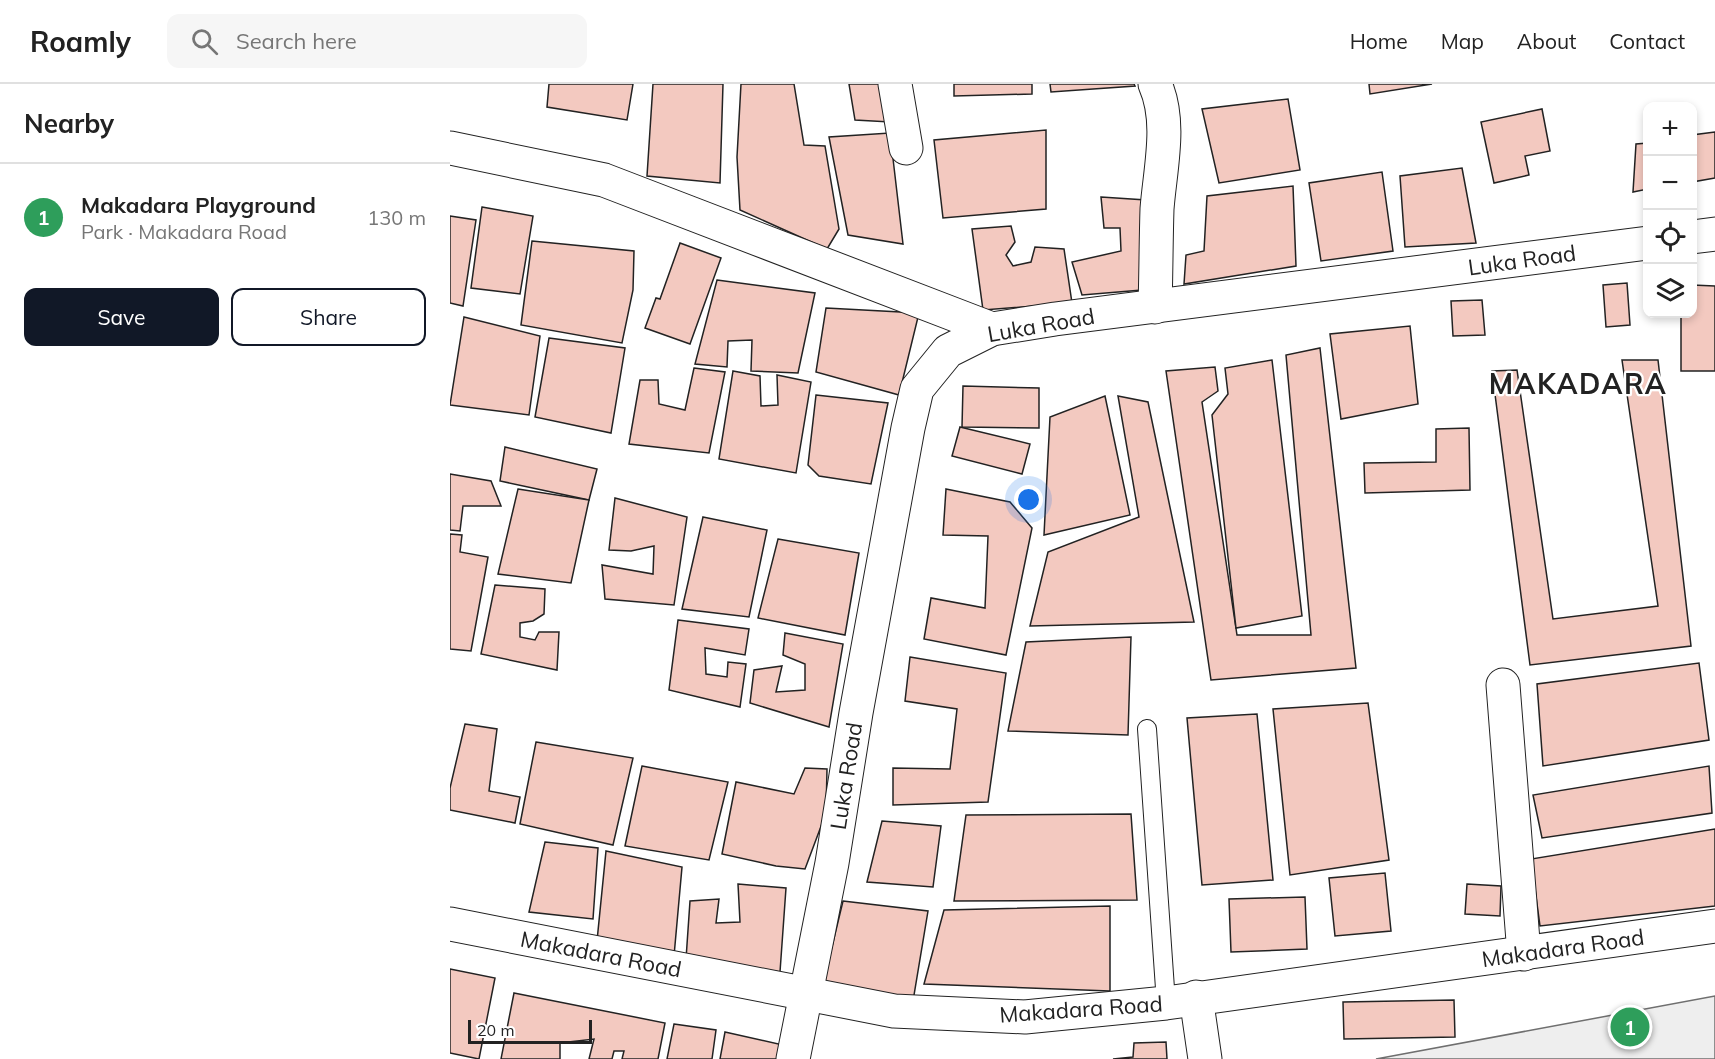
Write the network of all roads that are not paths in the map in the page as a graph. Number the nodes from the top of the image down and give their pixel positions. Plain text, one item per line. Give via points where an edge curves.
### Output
1 (895, 84) edge
2 (1155, 84) edge
3 (450, 148) edge
4 (906, 148) dead end
5 (1715, 234) edge
6 (1697, 236) edge
7 (1643, 244) edge
8 (1155, 307) junction
9 (992, 329) junction
10 (1503, 686) dead end
11 (1147, 729) dead end
12 (450, 924) edge
13 (1715, 926) edge
14 (1524, 954) junction
15 (805, 994) junction
16 (1181, 1000) junction
17 (793, 1059) edge
18 (1205, 1059) edge

1 - 4 street
2 - 8 street via 1160,96 1163,157 1157,208
3 - 9 street via 604,180
5 - 6 street
7 - 8 street, Luka Road
8 - 9 street, Luka Road
9 - 15 street, Luka Road via 948,351 917,389 897,480 832,863
10 - 14 street
11 - 16 lane
12 - 15 street, Makadara Road
13 - 14 street, Makadara Road
14 - 16 street, Makadara Road
15 - 16 street, Makadara Road via 894,1011 1025,1017
15 - 17 street, Luka Road
16 - 18 street

